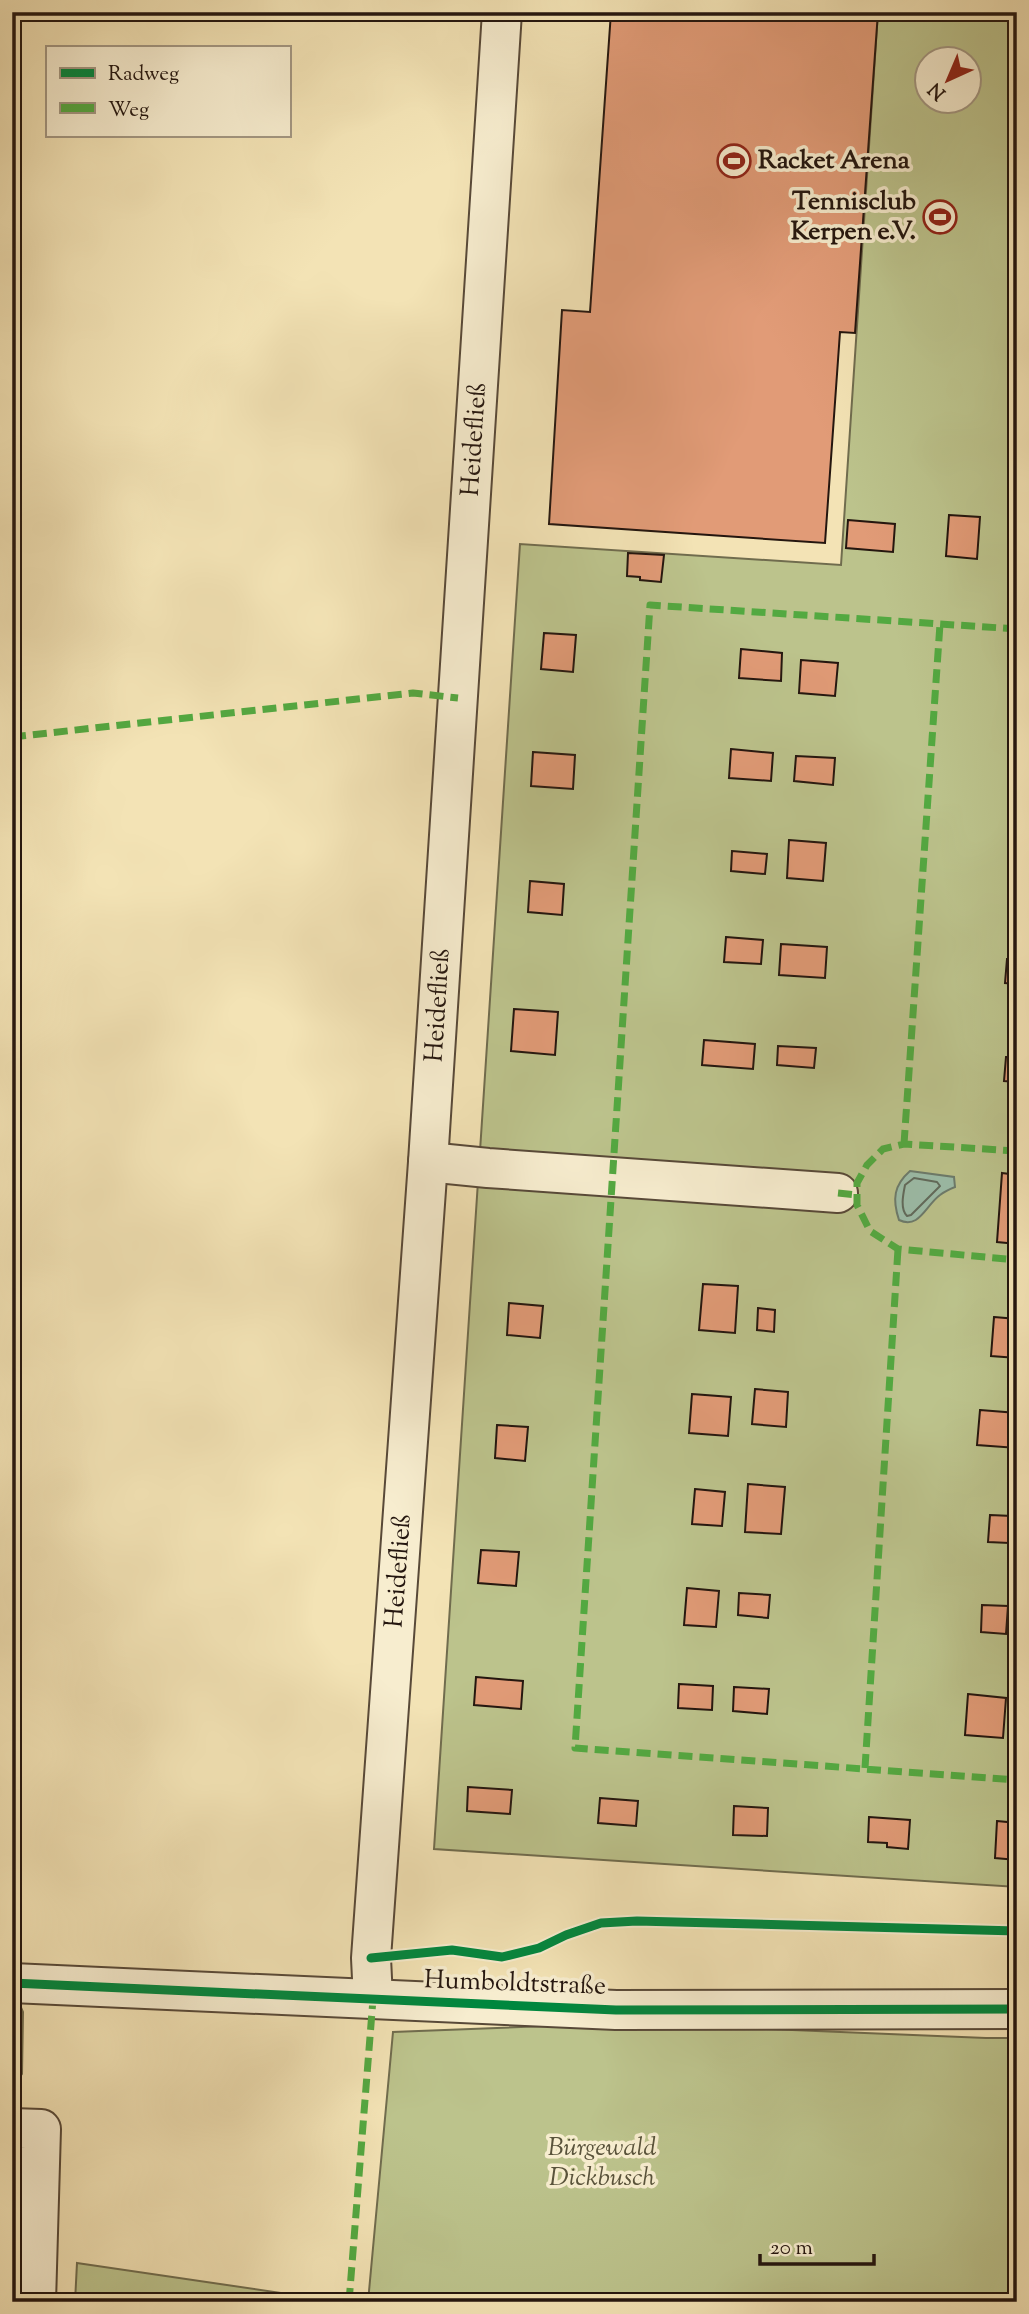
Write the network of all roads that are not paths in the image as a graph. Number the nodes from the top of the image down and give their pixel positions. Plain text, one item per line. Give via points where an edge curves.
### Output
1 (502, 12) edge
2 (428, 1162) junction
3 (838, 1193) dead end
4 (12, 1983) edge
5 (373, 1999) junction
6 (1017, 2009) edge
7 (12, 2128) edge
8 (36, 2302) edge

1 - 2 street, Heidefließ
2 - 3 street
2 - 5 street, Heidefließ via 371,1958
4 - 5 street, Humboldtstraße
5 - 6 street, Humboldtstraße via 615,2010
7 - 8 street via 41,2129

